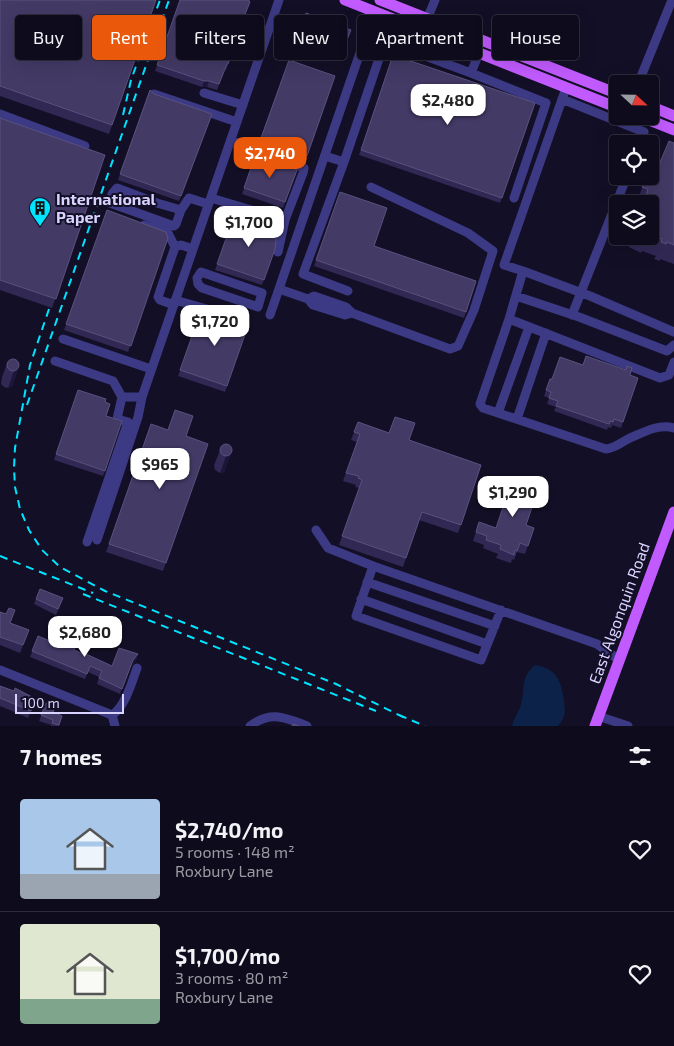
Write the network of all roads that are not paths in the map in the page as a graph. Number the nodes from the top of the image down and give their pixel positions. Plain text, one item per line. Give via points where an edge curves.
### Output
1 (279, 0) edge
2 (345, 0) edge
3 (380, 0) edge
4 (436, 0) edge
5 (672, 0) edge
6 (374, 12) junction
7 (382, 15) edge
8 (418, 15) edge
9 (430, 15) edge
10 (482, 40) edge
11 (482, 54) edge
12 (476, 60) edge
13 (471, 73) junction
14 (642, 75) edge
15 (566, 88) junction
16 (609, 90) edge
17 (204, 93) dead end
18 (154, 94) edge
19 (562, 99) junction
20 (243, 105) junction
21 (609, 105) edge
22 (659, 110) edge
23 (0, 114) edge
24 (674, 116) edge
25 (237, 122) junction
26 (659, 124) edge
27 (674, 130) edge
28 (643, 135) edge
29 (231, 140) junction
30 (85, 146) edge
31 (324, 156) junction
32 (344, 162) junction
33 (623, 185) edge
34 (371, 187) dead end
35 (514, 198) dead end
36 (210, 201) junction
37 (181, 210) junction
38 (112, 213) edge
39 (285, 220) junction
40 (175, 247) junction
41 (193, 248) junction
42 (278, 252) dead end
43 (523, 271) junction
44 (184, 274) junction
45 (197, 278) junction
46 (279, 289) junction
47 (348, 291) dead end
48 (581, 293) junction
49 (516, 296) junction
50 (174, 302) junction
51 (270, 315) dead end
52 (572, 315) junction
53 (242, 319) edge
54 (509, 319) junction
55 (529, 327) junction
56 (674, 332) edge
57 (546, 333) junction
58 (63, 339) dead end
59 (674, 345) edge
60 (55, 361) dead end
61 (674, 362) edge
62 (151, 370) junction
63 (122, 397) junction
64 (142, 397) junction
65 (498, 413) junction
66 (517, 419) junction
67 (674, 428) edge
68 (674, 512) edge
69 (316, 530) dead end
70 (97, 540) dead end
71 (87, 542) dead end
72 (373, 566) junction
73 (367, 582) junction
74 (361, 599) junction
75 (501, 610) junction
76 (495, 626) junction
77 (487, 644) junction
78 (619, 660) junction
79 (138, 668) dead end
80 (0, 670) edge
81 (114, 721) edge
82 (596, 721) edge
83 (250, 726) edge
84 (307, 726) edge
85 (628, 726) edge

1 - 20 street
2 - 6 main road
3 - 8 main road
4 - 9 street
5 - 14 street
6 - 7 main road
6 - 31 street
10 - 16 main road
11 - 15 main road
12 - 13 street
13 - 32 street via 385,41
13 - 35 street via 546,103
15 - 19 street
15 - 21 main road
17 - 20 street
18 - 25 street
19 - 28 street via 644,132
19 - 43 street via 504,265
20 - 25 street
22 - 24 main road
23 - 30 street
25 - 29 street
26 - 27 main road
29 - 36 street
29 - 39 street via 304,168
31 - 32 street
31 - 46 street
32 - 47 street via 303,274
33 - 48 street
34 - 46 street via 468,233 493,251 474,310 458,346 450,349 352,313 345,315 313,305 308,299
36 - 37 street via 190,198
36 - 39 street
36 - 41 street
37 - 37 street via 117,188 110,203 174,226
38 - 40 street via 168,233
39 - 42 street
40 - 41 street
40 - 50 street via 158,297
41 - 44 street
43 - 48 street
43 - 49 street
44 - 45 street
44 - 50 street
45 - 45 street via 201,272 262,293 258,307 202,288
46 - 51 street
48 - 52 street
48 - 56 street
49 - 52 street
49 - 54 street
50 - 53 street
50 - 62 street
52 - 59 street via 668,351
54 - 55 street
54 - 65 street via 480,404
55 - 57 street
55 - 65 street
57 - 61 street via 660,378 669,375
57 - 66 street
58 - 62 street
60 - 63 street via 113,381
62 - 64 street
63 - 64 street
63 - 71 street via 117,419 128,422
64 - 70 street
65 - 66 street
66 - 67 street via 606,449 656,428
68 - 78 main road, East Algonquin Road
69 - 72 street via 328,548
72 - 73 street
72 - 75 street
73 - 74 street
73 - 76 street
74 - 77 street
74 - 77 street via 356,616 481,660
75 - 76 street
75 - 78 street via 597,644
76 - 77 street
78 - 82 main road, East Algonquin Road
79 - 81 street
80 - 81 street
82 - 85 street
83 - 84 street via 279,716

